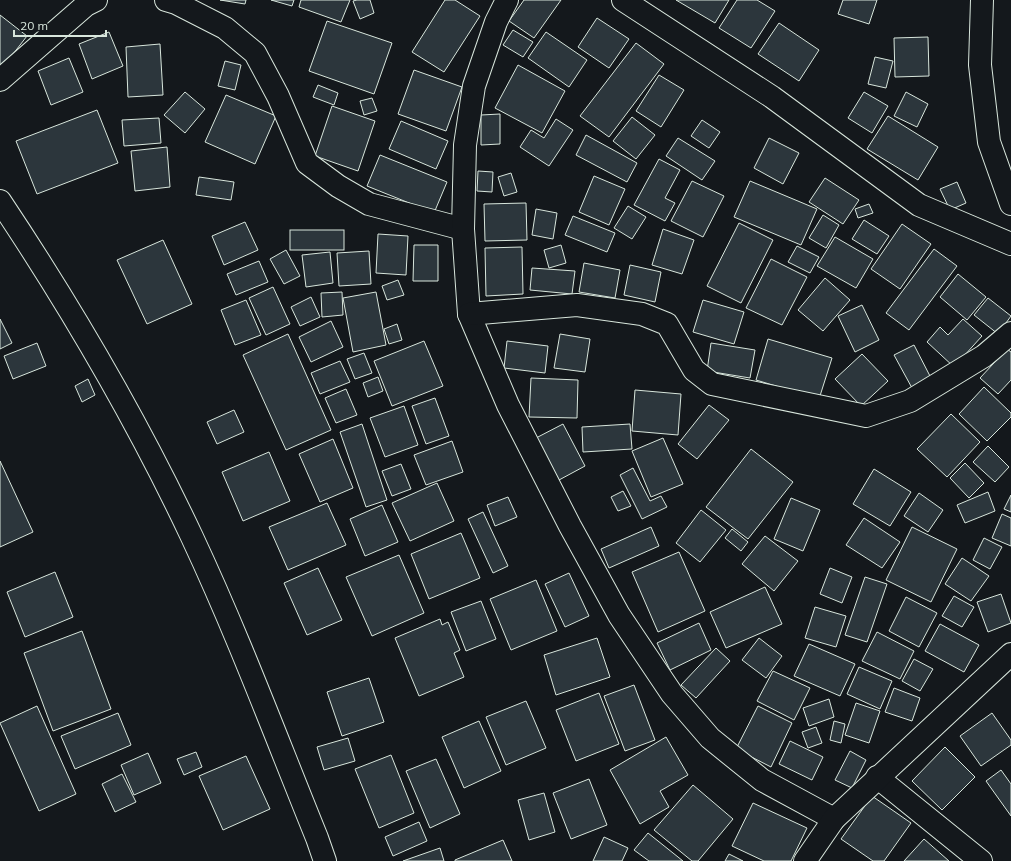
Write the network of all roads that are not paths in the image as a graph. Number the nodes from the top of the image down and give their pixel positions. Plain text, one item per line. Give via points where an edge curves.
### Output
1 (96, 0) edge
2 (166, 0) edge
3 (507, 0) edge
4 (622, 0) edge
5 (982, 0) edge
6 (0, 80) edge
7 (0, 202) edge
8 (1011, 204) edge
9 (463, 229) junction
10 (1011, 244) edge
11 (469, 314) junction
12 (1011, 333) edge
13 (1011, 654) edge
14 (877, 777) junction
15 (834, 819) junction
16 (325, 861) edge
17 (805, 861) edge
18 (981, 861) edge

1 - 6 street via 86,5
2 - 9 street via 224,28 255,52 278,96 307,163 338,186 369,204
3 - 9 street via 496,22 474,86 465,145
4 - 10 street via 772,97 919,205
5 - 8 street via 980,65 989,142
7 - 16 street via 50,278 121,398 192,537 225,611
9 - 11 street
11 - 12 street via 577,305 642,314 667,324 694,370 712,384 866,416 910,401 984,356
11 - 15 street via 508,405 570,526 619,615 672,694 710,738 762,780
13 - 14 street
14 - 15 street
14 - 18 street
15 - 17 street

